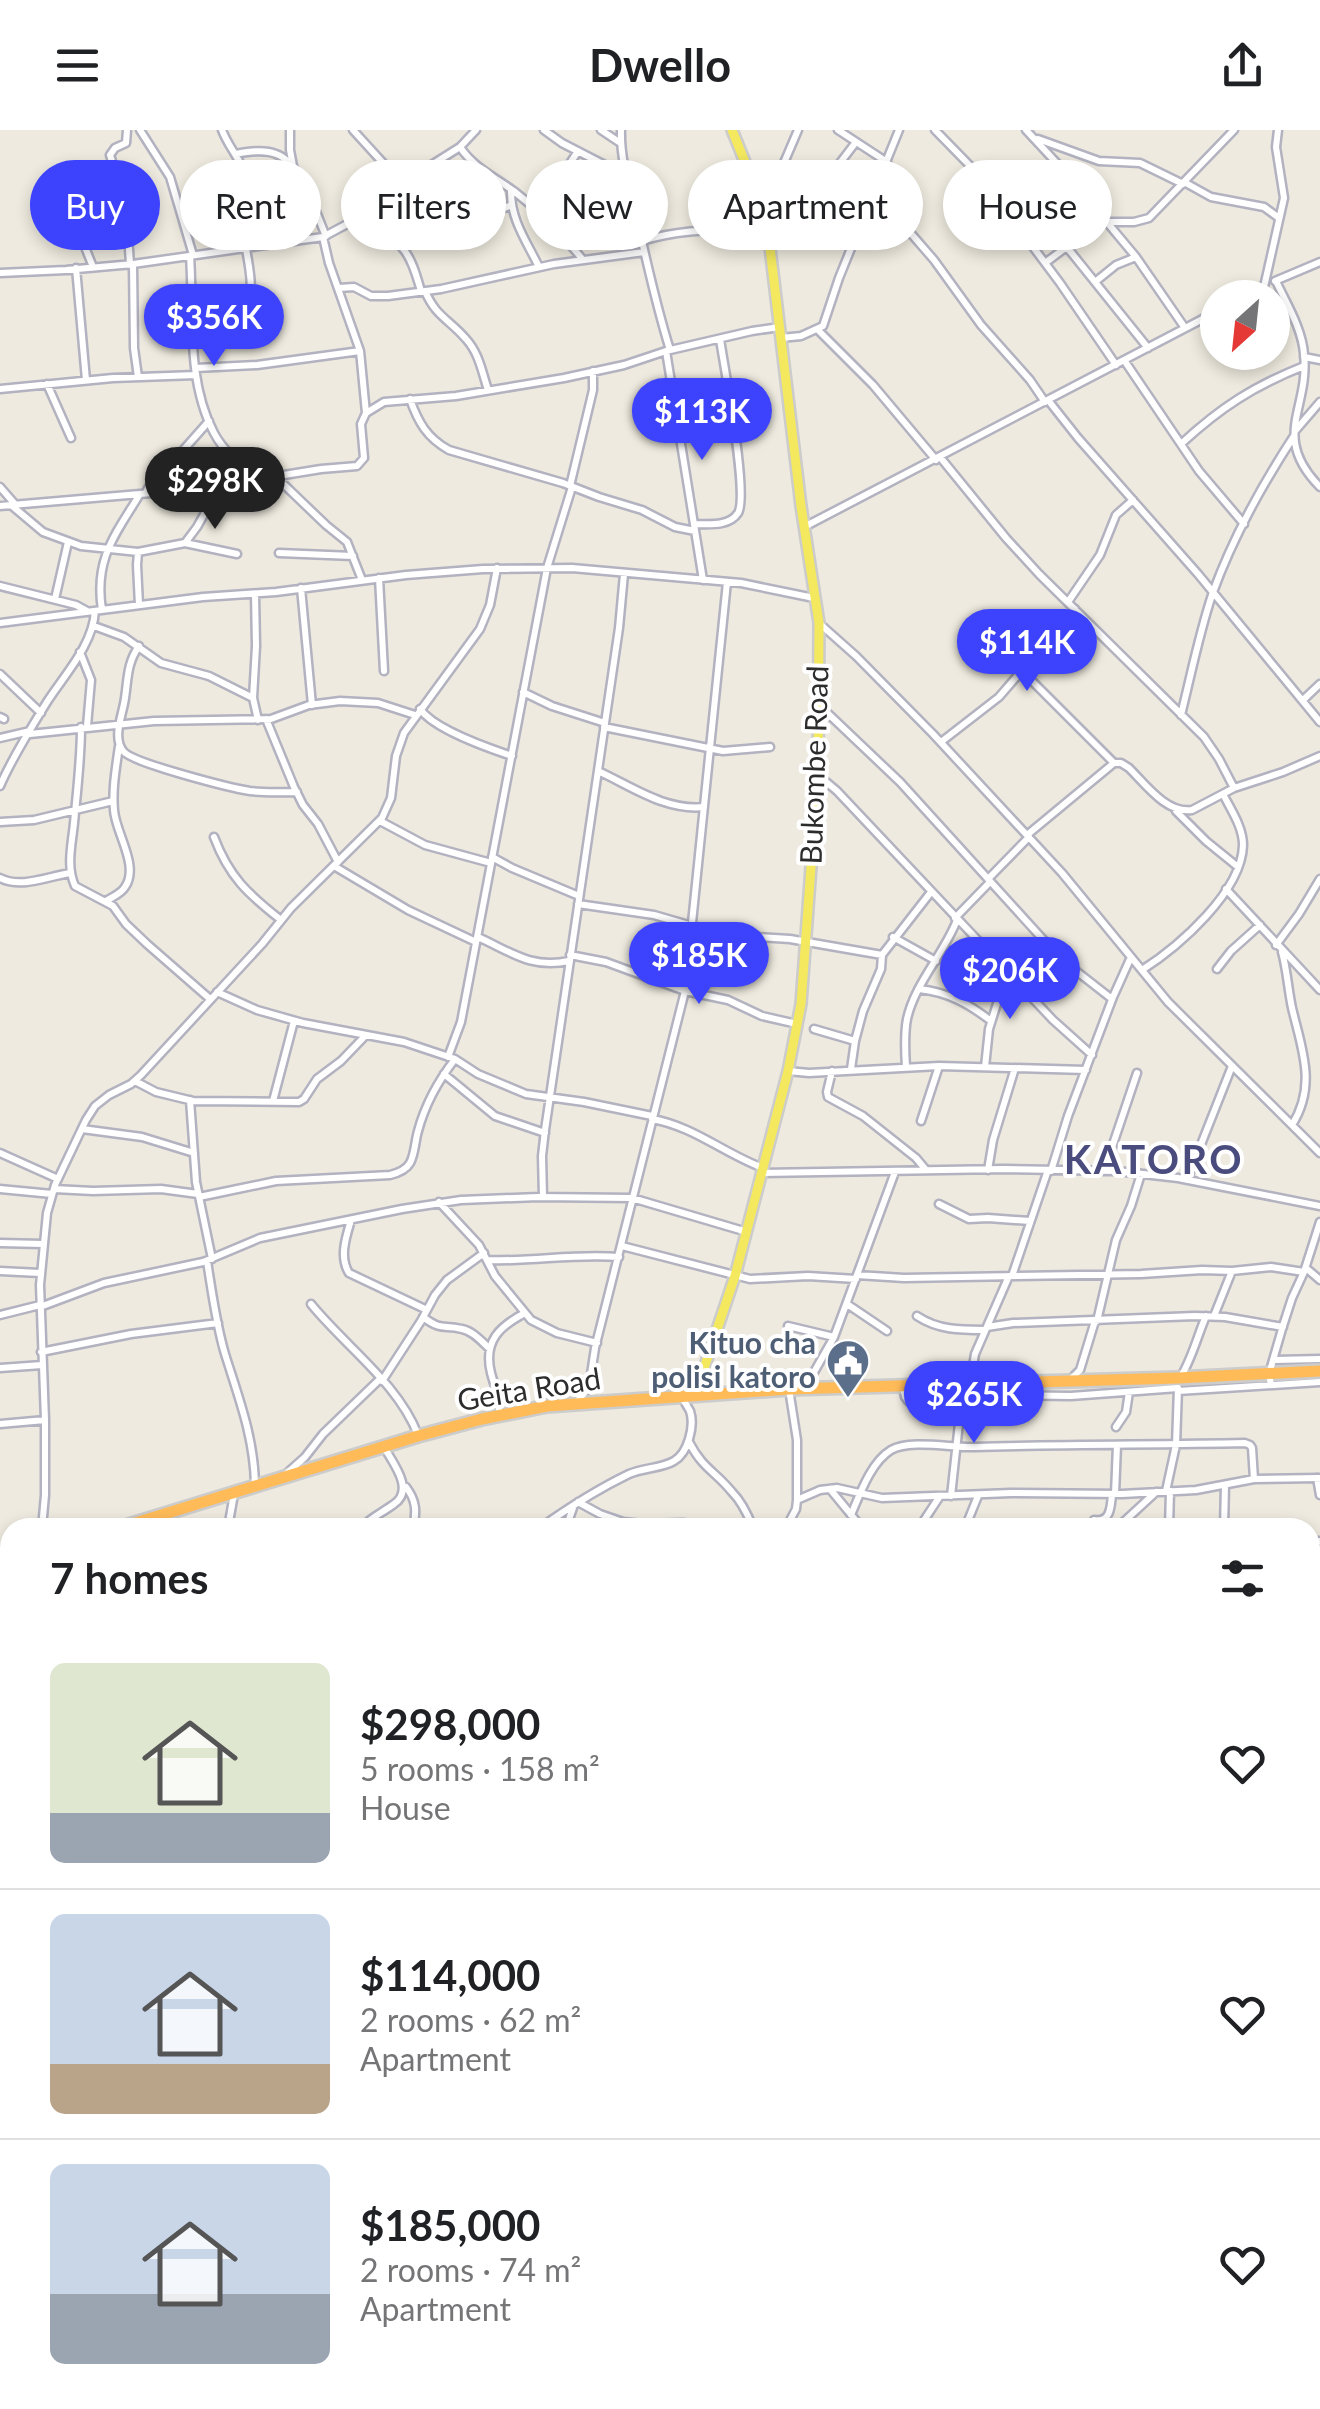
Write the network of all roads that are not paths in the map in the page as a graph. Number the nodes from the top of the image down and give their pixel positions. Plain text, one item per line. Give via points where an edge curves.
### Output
1 (127, 130) edge
2 (140, 130) edge
3 (222, 130) edge
4 (290, 130) edge
5 (353, 130) edge
6 (476, 130) edge
7 (544, 130) edge
8 (601, 130) edge
9 (621, 130) edge
10 (732, 130) edge
11 (798, 130) edge
12 (838, 130) edge
13 (899, 130) edge
14 (935, 130) edge
15 (1026, 130) edge
16 (1234, 130) edge
17 (1278, 130) edge
18 (1034, 138) junction
19 (620, 142) junction
20 (856, 142) junction
21 (460, 147) junction
22 (578, 152) junction
23 (235, 154) junction
24 (239, 160) edge
25 (284, 160) edge
26 (292, 160) edge
27 (380, 160) edge
28 (440, 160) edge
29 (573, 160) edge
30 (594, 160) edge
31 (624, 160) edge
32 (743, 160) edge
33 (785, 160) edge
34 (842, 160) edge
35 (884, 160) edge
36 (888, 160) edge
37 (1053, 160) edge
38 (1183, 183) junction
39 (512, 190) junction
40 (526, 202) edge
41 (512, 205) junction
42 (506, 207) edge
43 (1280, 218) junction
44 (1112, 221) edge
45 (341, 227) edge
46 (321, 228) edge
47 (1112, 229) edge
48 (321, 236) edge
49 (324, 236) junction
50 (923, 247) edge
51 (86, 250) edge
52 (233, 250) edge
53 (247, 250) edge
54 (404, 250) edge
55 (575, 250) edge
56 (769, 250) edge
57 (851, 250) edge
58 (1061, 250) edge
59 (1069, 250) edge
60 (644, 252) joint
61 (192, 256) junction
62 (1136, 257) junction
63 (584, 262) junction
64 (1320, 262) edge
65 (1045, 263) junction
66 (132, 264) junction
67 (93, 267) junction
68 (540, 267) junction
69 (76, 268) junction
70 (0, 272) edge
71 (1265, 280) edge
72 (1276, 280) edge
73 (1096, 282) junction
74 (338, 288) junction
75 (423, 291) junction
76 (1290, 311) edge
77 (192, 316) junction
78 (1200, 320) edge
79 (1185, 328) junction
80 (817, 329) junction
81 (781, 332) junction
82 (720, 338) junction
83 (1148, 348) junction
84 (668, 350) junction
85 (360, 351) junction
86 (1124, 360) junction
87 (1320, 360) edge
88 (1304, 361) junction
89 (1116, 365) junction
90 (594, 371) junction
91 (196, 372) junction
92 (138, 377) junction
93 (86, 380) junction
94 (47, 384) junction
95 (0, 389) edge
96 (488, 390) junction
97 (410, 399) junction
98 (1046, 401) junction
99 (1320, 402) edge
100 (366, 413) junction
101 (209, 421) junction
102 (1294, 434) junction
103 (71, 438) dead end
104 (1182, 444) junction
105 (938, 458) junction
106 (275, 476) junction
107 (258, 478) junction
108 (220, 485) junction
109 (571, 486) junction
110 (0, 487) edge
111 (1320, 487) edge
112 (143, 493) junction
113 (1133, 500) junction
114 (13, 504) junction
115 (0, 506) edge
116 (1244, 524) junction
117 (804, 526) junction
118 (694, 528) junction
119 (68, 542) junction
120 (184, 543) junction
121 (108, 549) junction
122 (138, 552) junction
123 (279, 553) dead end
124 (237, 554) dead end
125 (354, 556) junction
126 (496, 568) junction
127 (547, 568) junction
128 (624, 574) junction
129 (380, 578) junction
130 (362, 580) junction
131 (702, 580) junction
132 (728, 582) junction
133 (0, 586) edge
134 (301, 588) junction
135 (1213, 592) junction
136 (255, 594) junction
137 (814, 598) junction
138 (55, 600) junction
139 (1068, 602) junction
140 (140, 605) junction
141 (1075, 609) junction
142 (94, 611) junction
143 (0, 623) edge
144 (819, 623) junction
145 (94, 626) junction
146 (139, 646) junction
147 (80, 652) junction
148 (384, 670) dead end
149 (1023, 672) junction
150 (0, 674) edge
151 (1320, 684) edge
152 (523, 692) junction
153 (253, 698) junction
154 (1302, 700) junction
155 (312, 705) junction
156 (819, 705) junction
157 (418, 712) junction
158 (40, 713) junction
159 (1181, 715) junction
160 (262, 719) junction
161 (1320, 722) edge
162 (119, 723) junction
163 (605, 725) junction
164 (84, 727) junction
165 (31, 732) junction
166 (0, 738) edge
167 (120, 742) junction
168 (941, 742) junction
169 (770, 747) dead end
170 (711, 750) junction
171 (512, 756) junction
172 (1320, 756) edge
173 (1114, 763) junction
174 (598, 771) junction
175 (818, 775) junction
176 (0, 786) edge
177 (1234, 788) junction
178 (296, 792) junction
179 (1223, 794) junction
180 (114, 800) junction
181 (704, 807) junction
182 (1173, 809) junction
183 (75, 810) junction
184 (380, 821) junction
185 (0, 822) edge
186 (1028, 836) junction
187 (214, 837) dead end
188 (492, 860) junction
189 (336, 864) junction
190 (1238, 867) junction
191 (70, 873) junction
192 (0, 878) edge
193 (1320, 879) edge
194 (989, 881) junction
195 (1226, 889) junction
196 (931, 892) junction
197 (579, 900) junction
198 (106, 901) junction
199 (956, 919) junction
200 (280, 920) junction
201 (1260, 926) junction
202 (692, 930) junction
203 (894, 938) junction
204 (477, 939) junction
205 (807, 942) junction
206 (1279, 948) junction
207 (882, 955) junction
208 (570, 958) junction
209 (1131, 958) junction
210 (936, 961) junction
211 (1142, 970) junction
212 (1217, 970) dead end
213 (1007, 972) junction
214 (919, 990) junction
215 (1320, 990) edge
216 (684, 991) junction
217 (217, 992) junction
218 (210, 999) junction
219 (1112, 999) junction
220 (294, 1021) junction
221 (992, 1021) junction
222 (797, 1024) junction
223 (814, 1030) dead end
224 (367, 1034) junction
225 (856, 1041) junction
226 (1092, 1055) junction
227 (452, 1058) junction
228 (939, 1066) junction
229 (1232, 1066) junction
230 (985, 1067) junction
231 (906, 1068) junction
232 (1015, 1068) junction
233 (851, 1069) junction
234 (788, 1070) junction
235 (1086, 1070) junction
236 (832, 1071) junction
237 (1137, 1073) dead end
238 (444, 1074) junction
239 (134, 1081) junction
240 (551, 1098) junction
241 (190, 1100) junction
242 (273, 1101) junction
243 (652, 1118) junction
244 (921, 1121) dead end
245 (1292, 1125) junction
246 (82, 1129) junction
247 (544, 1134) junction
248 (1320, 1152) edge
249 (0, 1153) edge
250 (194, 1153) junction
251 (763, 1170) junction
252 (988, 1170) junction
253 (1050, 1170) junction
254 (1104, 1170) junction
255 (927, 1171) junction
256 (894, 1172) junction
257 (1141, 1174) junction
258 (58, 1179) junction
259 (1187, 1180) junction
260 (0, 1189) edge
261 (53, 1192) junction
262 (199, 1196) junction
263 (542, 1197) junction
264 (632, 1198) junction
265 (438, 1202) junction
266 (939, 1204) dead end
267 (1320, 1206) edge
268 (351, 1220) junction
269 (1030, 1220) junction
270 (1320, 1222) edge
271 (747, 1232) junction
272 (0, 1243) edge
273 (43, 1244) junction
274 (622, 1246) junction
275 (486, 1257) junction
276 (619, 1257) junction
277 (210, 1260) junction
278 (1305, 1270) junction
279 (0, 1272) edge
280 (1232, 1272) junction
281 (40, 1273) junction
282 (1109, 1274) junction
283 (735, 1276) junction
284 (1010, 1276) junction
285 (857, 1277) junction
286 (1320, 1280) edge
287 (311, 1304) dead end
288 (846, 1304) junction
289 (40, 1306) junction
290 (525, 1313) junction
291 (425, 1314) junction
292 (0, 1315) edge
293 (916, 1316) dead end
294 (1210, 1316) junction
295 (1096, 1321) junction
296 (218, 1323) junction
297 (788, 1326) dead end
298 (1283, 1327) junction
299 (986, 1328) junction
300 (887, 1331) dead end
301 (834, 1337) junction
302 (597, 1343) junction
303 (490, 1350) junction
304 (41, 1352) junction
305 (1320, 1359) edge
306 (1274, 1360) junction
307 (42, 1366) junction
308 (0, 1368) edge
309 (1320, 1371) edge
310 (1270, 1379) junction
311 (381, 1380) junction
312 (1069, 1381) junction
313 (1320, 1382) edge
314 (1179, 1384) junction
315 (788, 1389) junction
316 (804, 1389) junction
317 (970, 1391) junction
318 (1129, 1392) junction
319 (695, 1395) junction
320 (681, 1396) junction
321 (576, 1404) junction
322 (498, 1415) junction
323 (45, 1420) junction
324 (0, 1424) edge
325 (1116, 1427) dead end
326 (418, 1436) junction
327 (688, 1440) junction
328 (1117, 1445) junction
329 (1176, 1445) junction
330 (384, 1447) junction
331 (956, 1447) junction
332 (282, 1477) junction
333 (1319, 1478) edge
334 (1254, 1479) junction
335 (403, 1484) junction
336 (256, 1485) junction
337 (1224, 1486) junction
338 (830, 1489) junction
339 (235, 1491) junction
340 (1168, 1491) junction
341 (1156, 1492) junction
342 (860, 1494) junction
343 (1114, 1494) junction
344 (1320, 1495) edge
345 (940, 1496) junction
346 (951, 1496) junction
347 (978, 1496) junction
348 (797, 1500) junction
349 (576, 1504) junction
350 (851, 1514) junction
351 (43, 1518) edge
352 (151, 1518) edge
353 (230, 1518) edge
354 (370, 1518) edge
355 (415, 1518) edge
356 (555, 1518) edge
357 (570, 1518) edge
358 (612, 1518) edge
359 (749, 1518) edge
360 (791, 1518) edge
361 (854, 1518) edge
362 (926, 1518) edge
363 (969, 1518) edge
364 (1106, 1518) edge
365 (1128, 1518) edge
366 (1169, 1518) edge
367 (1224, 1518) edge

1 - 66 street via 126,143 110,155 126,206
2 - 61 street via 170,177
3 - 23 street
4 - 26 street
5 - 27 street
6 - 21 street
7 - 22 street
8 - 19 street
9 - 19 street
10 - 32 main road, Bukombe Road
11 - 33 street
12 - 20 street
13 - 36 street
14 - 65 street via 980,176
15 - 18 street
16 - 38 street
17 - 43 street
18 - 37 street
18 - 38 street via 1099,161 1140,163
19 - 31 street
20 - 34 street
20 - 35 street
21 - 28 street
21 - 39 street
22 - 29 street
22 - 30 street
23 - 24 street
23 - 25 street via 273,152
38 - 43 street
38 - 44 street via 1147,220
39 - 40 street
39 - 41 street
41 - 42 street
41 - 68 street
43 - 71 street
45 - 49 street
46 - 49 street
47 - 62 street
48 - 49 street
49 - 74 street
50 - 98 street
51 - 67 street
52 - 61 street
53 - 77 street via 250,291 242,309
54 - 75 street
55 - 63 street
56 - 81 main road, Bukombe Road
57 - 80 street
58 - 65 street
59 - 73 street
60 - 63 street
60 - 84 street
61 - 66 street
61 - 77 street
62 - 73 street
62 - 79 street
63 - 68 street
64 - 72 street
65 - 89 street
66 - 67 street
66 - 92 street
67 - 69 street
68 - 75 street
69 - 70 street
69 - 93 street
73 - 83 street
74 - 75 street via 371,296
74 - 85 street
75 - 96 street via 472,346
76 - 88 street
77 - 91 street
78 - 79 street
79 - 83 street
80 - 81 street via 801,336
80 - 105 street
81 - 82 street
81 - 117 main road, Bukombe Road
82 - 84 street
82 - 118 street via 740,509 724,523
83 - 86 street
84 - 90 street
84 - 118 street
85 - 91 street
85 - 100 street
86 - 89 street
86 - 104 street
87 - 88 street
88 - 102 street
88 - 104 street via 1240,396
89 - 98 street
90 - 96 street
90 - 109 street
91 - 92 street
91 - 101 street
92 - 93 street
93 - 94 street
94 - 95 street
94 - 103 street
96 - 97 street
97 - 100 street via 384,402
97 - 109 street via 436,443
98 - 105 street
98 - 113 street
99 - 102 street
100 - 106 street via 360,464
101 - 107 street via 234,459
101 - 112 street
102 - 111 street via 1296,454
102 - 116 street
104 - 116 street
105 - 117 street
105 - 139 street
106 - 107 street
106 - 125 street
107 - 108 street
108 - 112 street
108 - 120 street
109 - 118 street
109 - 127 street
110 - 114 street
112 - 114 street
112 - 121 street
113 - 135 street
113 - 139 street via 1116,515
114 - 115 street
114 - 119 street via 43,532
116 - 135 street
117 - 137 main road, Bukombe Road
118 - 131 street
119 - 121 street
119 - 138 street
120 - 122 street
120 - 124 street
121 - 122 street
121 - 142 street
122 - 140 street
123 - 125 street
125 - 130 street
126 - 127 street
126 - 129 street
126 - 157 street via 480,629
127 - 128 street
127 - 152 street
128 - 131 street
128 - 163 street
129 - 130 street
129 - 148 street
130 - 134 street
131 - 132 street
132 - 137 street
132 - 170 street
133 - 138 street
134 - 136 street
134 - 155 street
135 - 154 street
135 - 159 street
136 - 140 street
136 - 153 street
137 - 144 main road, Bukombe Road
138 - 142 street
139 - 141 street
140 - 142 street
141 - 149 street
141 - 159 street
142 - 143 street
142 - 145 street
144 - 156 main road, Bukombe Road
144 - 168 street
145 - 146 street
145 - 147 street
146 - 153 street via 161,663
146 - 162 street
147 - 158 street
147 - 164 street via 91,680
149 - 168 street
149 - 173 street
150 - 158 street
151 - 154 street
152 - 163 street
152 - 171 street
153 - 160 street
154 - 161 street
155 - 157 street via 378,703
155 - 160 street
156 - 175 main road, Bukombe Road
156 - 194 street
157 - 171 street
157 - 184 street via 398,744 391,798
158 - 165 street
159 - 177 street via 1204,737
160 - 162 street
160 - 178 street
162 - 164 street
162 - 167 street
163 - 170 street
163 - 174 street
164 - 165 street
164 - 183 street
165 - 166 street
165 - 176 street
167 - 178 street via 132,758 225,786
167 - 180 street
168 - 186 street
169 - 170 street
170 - 181 street
171 - 188 street
172 - 177 street
173 - 182 street via 1130,768
173 - 186 street
174 - 181 street via 651,798
174 - 197 street
175 - 196 street
175 - 205 main road, Bukombe Road
177 - 179 street
178 - 189 street
179 - 182 street via 1192,810
179 - 190 street via 1243,843
180 - 183 street
180 - 198 street via 130,872 124,889
181 - 202 street
182 - 190 street
183 - 185 street
183 - 191 street
184 - 188 street via 425,846
184 - 189 street
186 - 194 street
186 - 209 street
187 - 200 street via 242,888
188 - 197 street
188 - 204 street
189 - 200 street
189 - 204 street via 420,916
190 - 195 street
191 - 192 street via 19,882
191 - 198 street via 75,886
193 - 206 street
194 - 199 street
194 - 219 street via 1066,963
195 - 201 street
195 - 211 street via 1192,932
196 - 199 street
196 - 203 street
197 - 202 street via 654,914
197 - 208 street
198 - 218 street
199 - 210 street
199 - 213 street
200 - 217 street
201 - 206 street
201 - 212 street
202 - 205 street
202 - 216 street
203 - 207 street
203 - 210 street
204 - 208 street via 544,964
204 - 227 street
205 - 207 street
205 - 222 main road, Bukombe Road
206 - 215 street
206 - 245 street via 1311,1094
207 - 225 street
208 - 216 street via 606,962
208 - 240 street
209 - 211 street
209 - 219 street
210 - 214 street
211 - 229 street
213 - 221 street
213 - 226 street
214 - 221 street via 959,999
214 - 231 street via 908,1018
216 - 222 street
216 - 243 street
217 - 218 street
217 - 220 street
218 - 239 street
219 - 226 street
220 - 224 street
220 - 242 street
221 - 230 street
222 - 234 main road, Bukombe Road
223 - 225 street
224 - 227 street
224 - 242 street via 302,1100
225 - 233 street
226 - 235 street
227 - 238 street
227 - 240 street via 503,1085
228 - 230 street
228 - 231 street
228 - 244 street
229 - 245 street
229 - 259 street
230 - 232 street
231 - 233 street
232 - 235 street
232 - 252 street
233 - 236 street
234 - 236 street
234 - 251 main road, Bukombe Road
235 - 253 street
236 - 255 street via 828,1097 863,1116
237 - 254 street
238 - 247 street via 495,1116
238 - 262 street via 411,1161 400,1172 276,1181
239 - 241 street
239 - 246 street via 95,1106
240 - 243 street
240 - 247 street
241 - 242 street
241 - 250 street
243 - 251 street via 705,1137
243 - 264 street
245 - 248 street
246 - 250 street
246 - 258 street
247 - 263 street
249 - 258 street
250 - 262 street
251 - 256 street
251 - 271 main road, Bukombe Road
252 - 253 street
252 - 255 street
253 - 254 street
253 - 269 street
254 - 257 street
255 - 256 street
256 - 285 street
257 - 259 street
257 - 282 street
258 - 261 street
259 - 267 street
260 - 261 street
261 - 262 street via 161,1188
261 - 273 street
262 - 277 street
263 - 264 street
263 - 265 street
264 - 271 street
264 - 274 street
265 - 268 street
265 - 275 street
266 - 269 street via 970,1219
268 - 277 street via 260,1238
268 - 291 street via 343,1254 349,1274
269 - 284 street
270 - 278 street
271 - 283 main road, Bukombe Road
272 - 273 street
273 - 281 street
274 - 276 street
274 - 283 street
275 - 276 street
275 - 290 street
275 - 291 street via 448,1280
276 - 302 street
277 - 289 street via 104,1283
277 - 296 street
278 - 280 street
278 - 286 street
278 - 298 street
279 - 281 street
280 - 282 street
280 - 294 street
281 - 289 street
282 - 284 street
282 - 295 street
283 - 285 street
283 - 319 main road, Bukombe Road
284 - 285 street
284 - 299 street
285 - 288 street
287 - 311 street
288 - 300 street
288 - 301 street
289 - 292 street
289 - 304 street
290 - 302 street via 542,1327
290 - 303 street via 496,1333
291 - 303 street via 434,1326 469,1331
291 - 311 street
293 - 299 street via 952,1330
294 - 295 street
294 - 298 street
294 - 314 street
295 - 299 street
295 - 312 street via 1080,1370
296 - 304 street
296 - 336 street via 247,1423
297 - 301 street
298 - 306 street
299 - 317 street via 974,1354
301 - 316 street
302 - 321 street via 589,1387
303 - 322 street
304 - 307 street
305 - 306 street
306 - 310 street
307 - 308 street
307 - 323 street
309 - 310 highway, Geita Road
310 - 313 street
310 - 314 highway, Geita Road
311 - 326 street
311 - 332 street
312 - 314 highway, Geita Road
312 - 317 highway, Geita Road
314 - 318 street
314 - 329 street
315 - 316 highway, Geita Road
315 - 319 highway, Geita Road
315 - 348 street
316 - 317 highway, Geita Road
317 - 318 street
317 - 331 street
318 - 325 street
319 - 320 highway, Geita Road
320 - 321 highway, Geita Road
320 - 327 street via 690,1410
321 - 322 highway, Geita Road
322 - 326 highway, Geita Road
323 - 324 street
323 - 351 street
326 - 330 highway, Geita Road
327 - 349 street via 672,1462 630,1474
327 - 359 street
328 - 329 street
328 - 331 street
328 - 343 street
329 - 334 street via 1250,1445
329 - 340 street
330 - 332 highway, Geita Road
330 - 335 street
331 - 342 street via 896,1448 880,1460
331 - 346 street
332 - 336 highway, Geita Road
333 - 334 street
333 - 344 street
334 - 337 street
335 - 354 street via 397,1503
335 - 355 street
336 - 339 highway, Geita Road
337 - 340 street
337 - 367 street
338 - 342 street
338 - 348 street
338 - 350 street
339 - 352 highway, Geita Road
339 - 353 street
340 - 341 street
340 - 366 street
341 - 343 street
341 - 365 street
342 - 345 street
342 - 350 street
343 - 347 street
343 - 364 street
345 - 346 street
345 - 362 street
346 - 347 street
347 - 363 street
348 - 360 street
349 - 356 street
349 - 357 street
349 - 358 street
350 - 361 street

